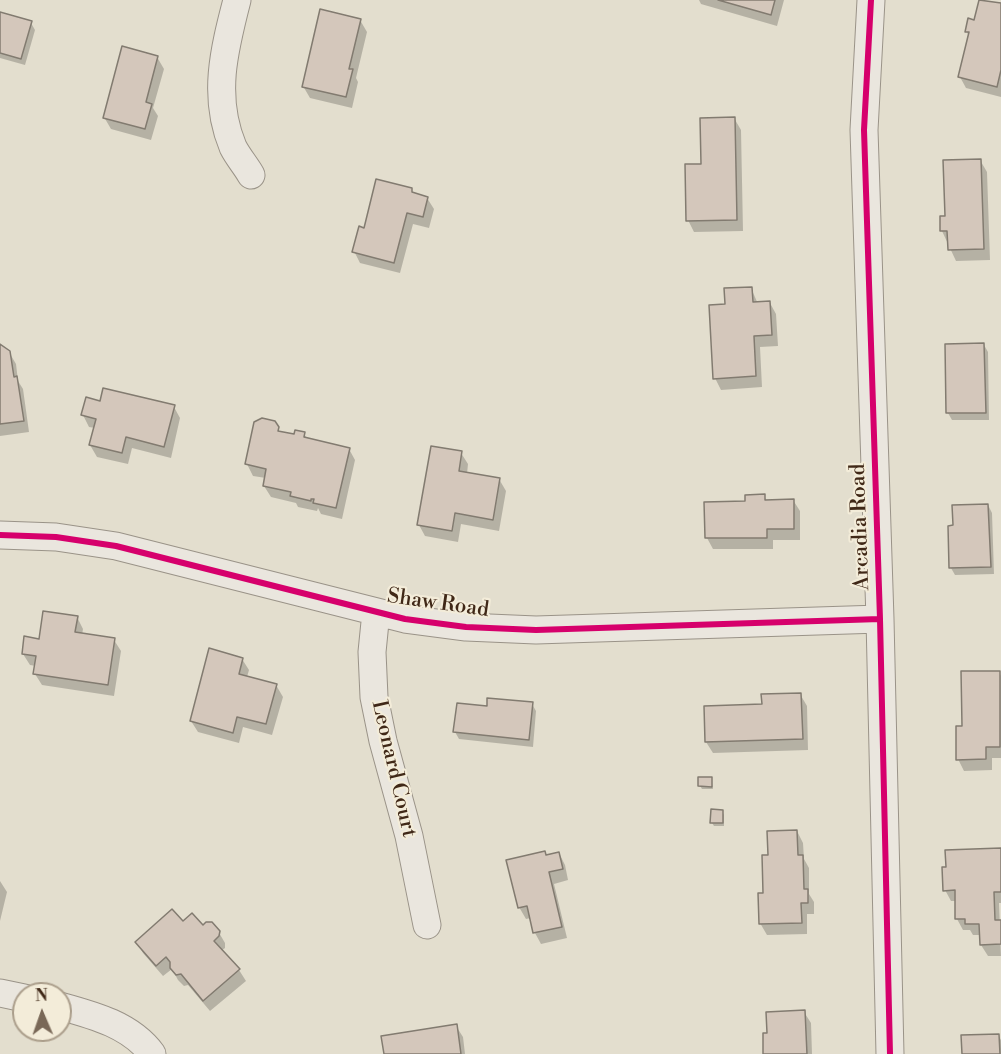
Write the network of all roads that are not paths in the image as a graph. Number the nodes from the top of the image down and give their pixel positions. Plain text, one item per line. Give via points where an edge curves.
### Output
1 (237, 0) edge
2 (871, 0) edge
3 (251, 175) dead end
4 (0, 535) edge
5 (376, 612) junction
6 (880, 619) junction
7 (427, 925) dead end
8 (72, 1009) edge
9 (152, 1054) edge
10 (890, 1054) edge

1 - 3 street via 220,87 234,149
2 - 6 street, Arcadia Road via 864,130
4 - 5 street, Shaw Road via 56,537 116,546
5 - 6 street, Shaw Road via 405,620 466,627 536,630
5 - 7 street, Leonard Court via 372,652 374,697
6 - 10 street, Arcadia Road
8 - 9 street via 126,1030

